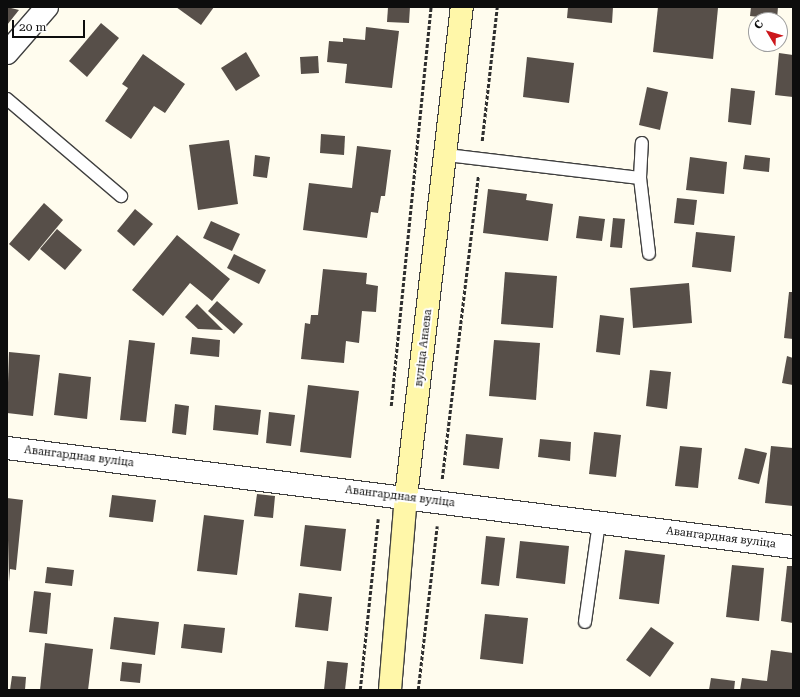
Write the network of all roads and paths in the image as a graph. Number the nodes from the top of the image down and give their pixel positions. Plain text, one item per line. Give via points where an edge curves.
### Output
1 (46, 7) edge
2 (431, 7) edge
3 (462, 7) edge
4 (497, 7) edge
5 (7, 53) edge
6 (7, 99) edge
7 (642, 143) dead end
8 (447, 155) junction
9 (480, 160) junction
10 (640, 178) junction
11 (121, 196) dead end
12 (649, 253) dead end
13 (390, 415) dead end
14 (7, 448) edge
15 (381, 495) junction
16 (406, 497) junction
17 (440, 502) junction
18 (599, 523) junction
19 (793, 547) edge
20 (585, 622) dead end
21 (360, 690) edge
22 (390, 690) edge
23 (418, 690) edge

1 - 5 street
2 - 13 path
3 - 8 street, вуліца Анаева
4 - 9 path
6 - 11 lane
7 - 10 lane
8 - 9 lane
8 - 16 street, вуліца Анаева
9 - 10 lane
9 - 17 path
10 - 12 lane
14 - 15 street, Авангардная вуліца
15 - 16 street, Авангардная вуліца
15 - 21 path
16 - 17 street, Авангардная вуліца
16 - 22 street, вуліца Анаева
17 - 18 street, Авангардная вуліца
17 - 23 path
18 - 19 street, Авангардная вуліца
18 - 20 lane

